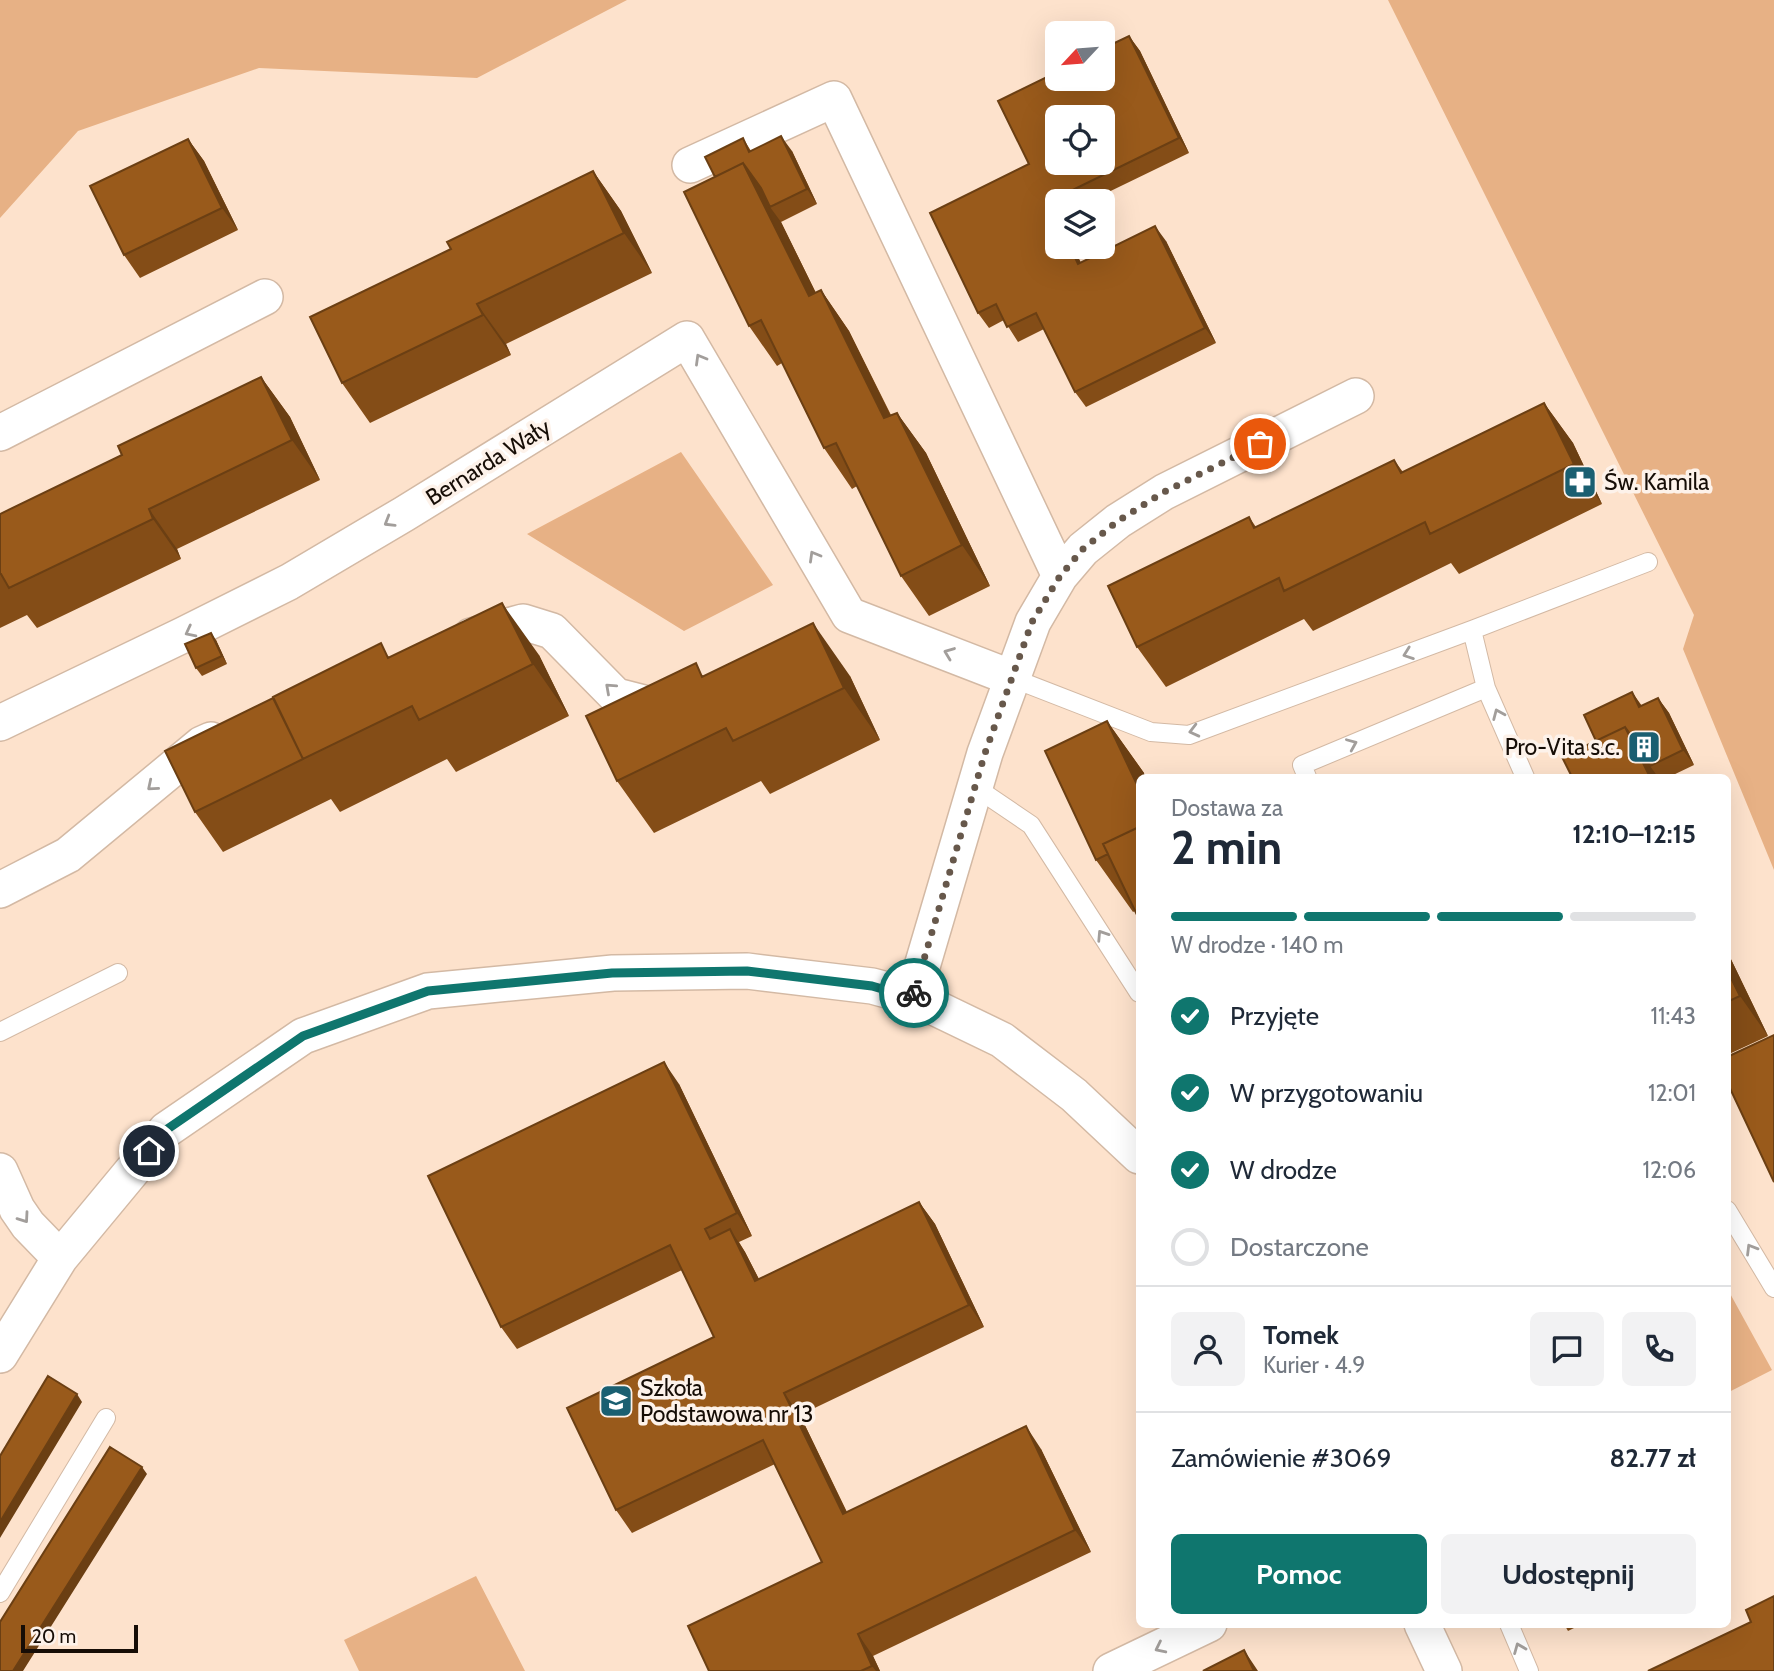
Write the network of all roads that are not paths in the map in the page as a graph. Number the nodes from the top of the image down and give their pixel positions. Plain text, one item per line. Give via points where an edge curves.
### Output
1 (690, 165) dead end
2 (265, 297) dead end
3 (1356, 396) dead end
4 (0, 433) edge
5 (1648, 562) dead end
6 (1060, 576) junction
7 (1472, 631) junction
8 (439, 648) edge
9 (1012, 678) junction
10 (692, 688) edge
11 (1486, 688) junction
12 (0, 723) edge
13 (237, 726) edge
14 (1306, 774) edge
15 (1523, 774) edge
16 (975, 787) junction
17 (0, 890) edge
18 (118, 973) dead end
19 (1136, 988) edge
20 (913, 998) junction
21 (0, 1032) edge
22 (1136, 1153) edge
23 (0, 1171) edge
24 (1731, 1217) edge
25 (60, 1258) junction
26 (1774, 1289) edge
27 (0, 1355) edge
28 (106, 1418) dead end
29 (7, 1566) edge
30 (0, 1593) edge
31 (1201, 1628) edge
32 (1424, 1628) edge
33 (1511, 1628) edge
34 (1111, 1671) edge
35 (1444, 1671) edge
36 (1529, 1671) edge

1 - 6 street via 834,99
2 - 4 street
3 - 6 street via 1164,492 1083,549
5 - 7 lane
6 - 9 street via 1032,622
7 -> 9 lane via 1189,735 1151,732
7 - 11 lane
10 -> 8 street via 654,706 616,696 552,631 523,622
9 -> 12 street, Bernarda Wały via 837,620 687,339 289,582
9 - 16 street
14 -> 11 lane via 1302,765
15 -> 11 lane
13 -> 17 street via 202,744 68,856
19 -> 16 lane via 1031,825
16 - 20 street
18 - 21 lane
20 - 22 street via 1002,1040 1074,1095
20 - 25 street via 872,986 747,971 612,973 428,991 303,1036 166,1130
23 -> 25 street via 28,1225
26 -> 24 lane
25 - 27 street
28 - 29 lane
29 - 30 lane
31 -> 34 street
32 - 35 street
36 -> 33 lane

